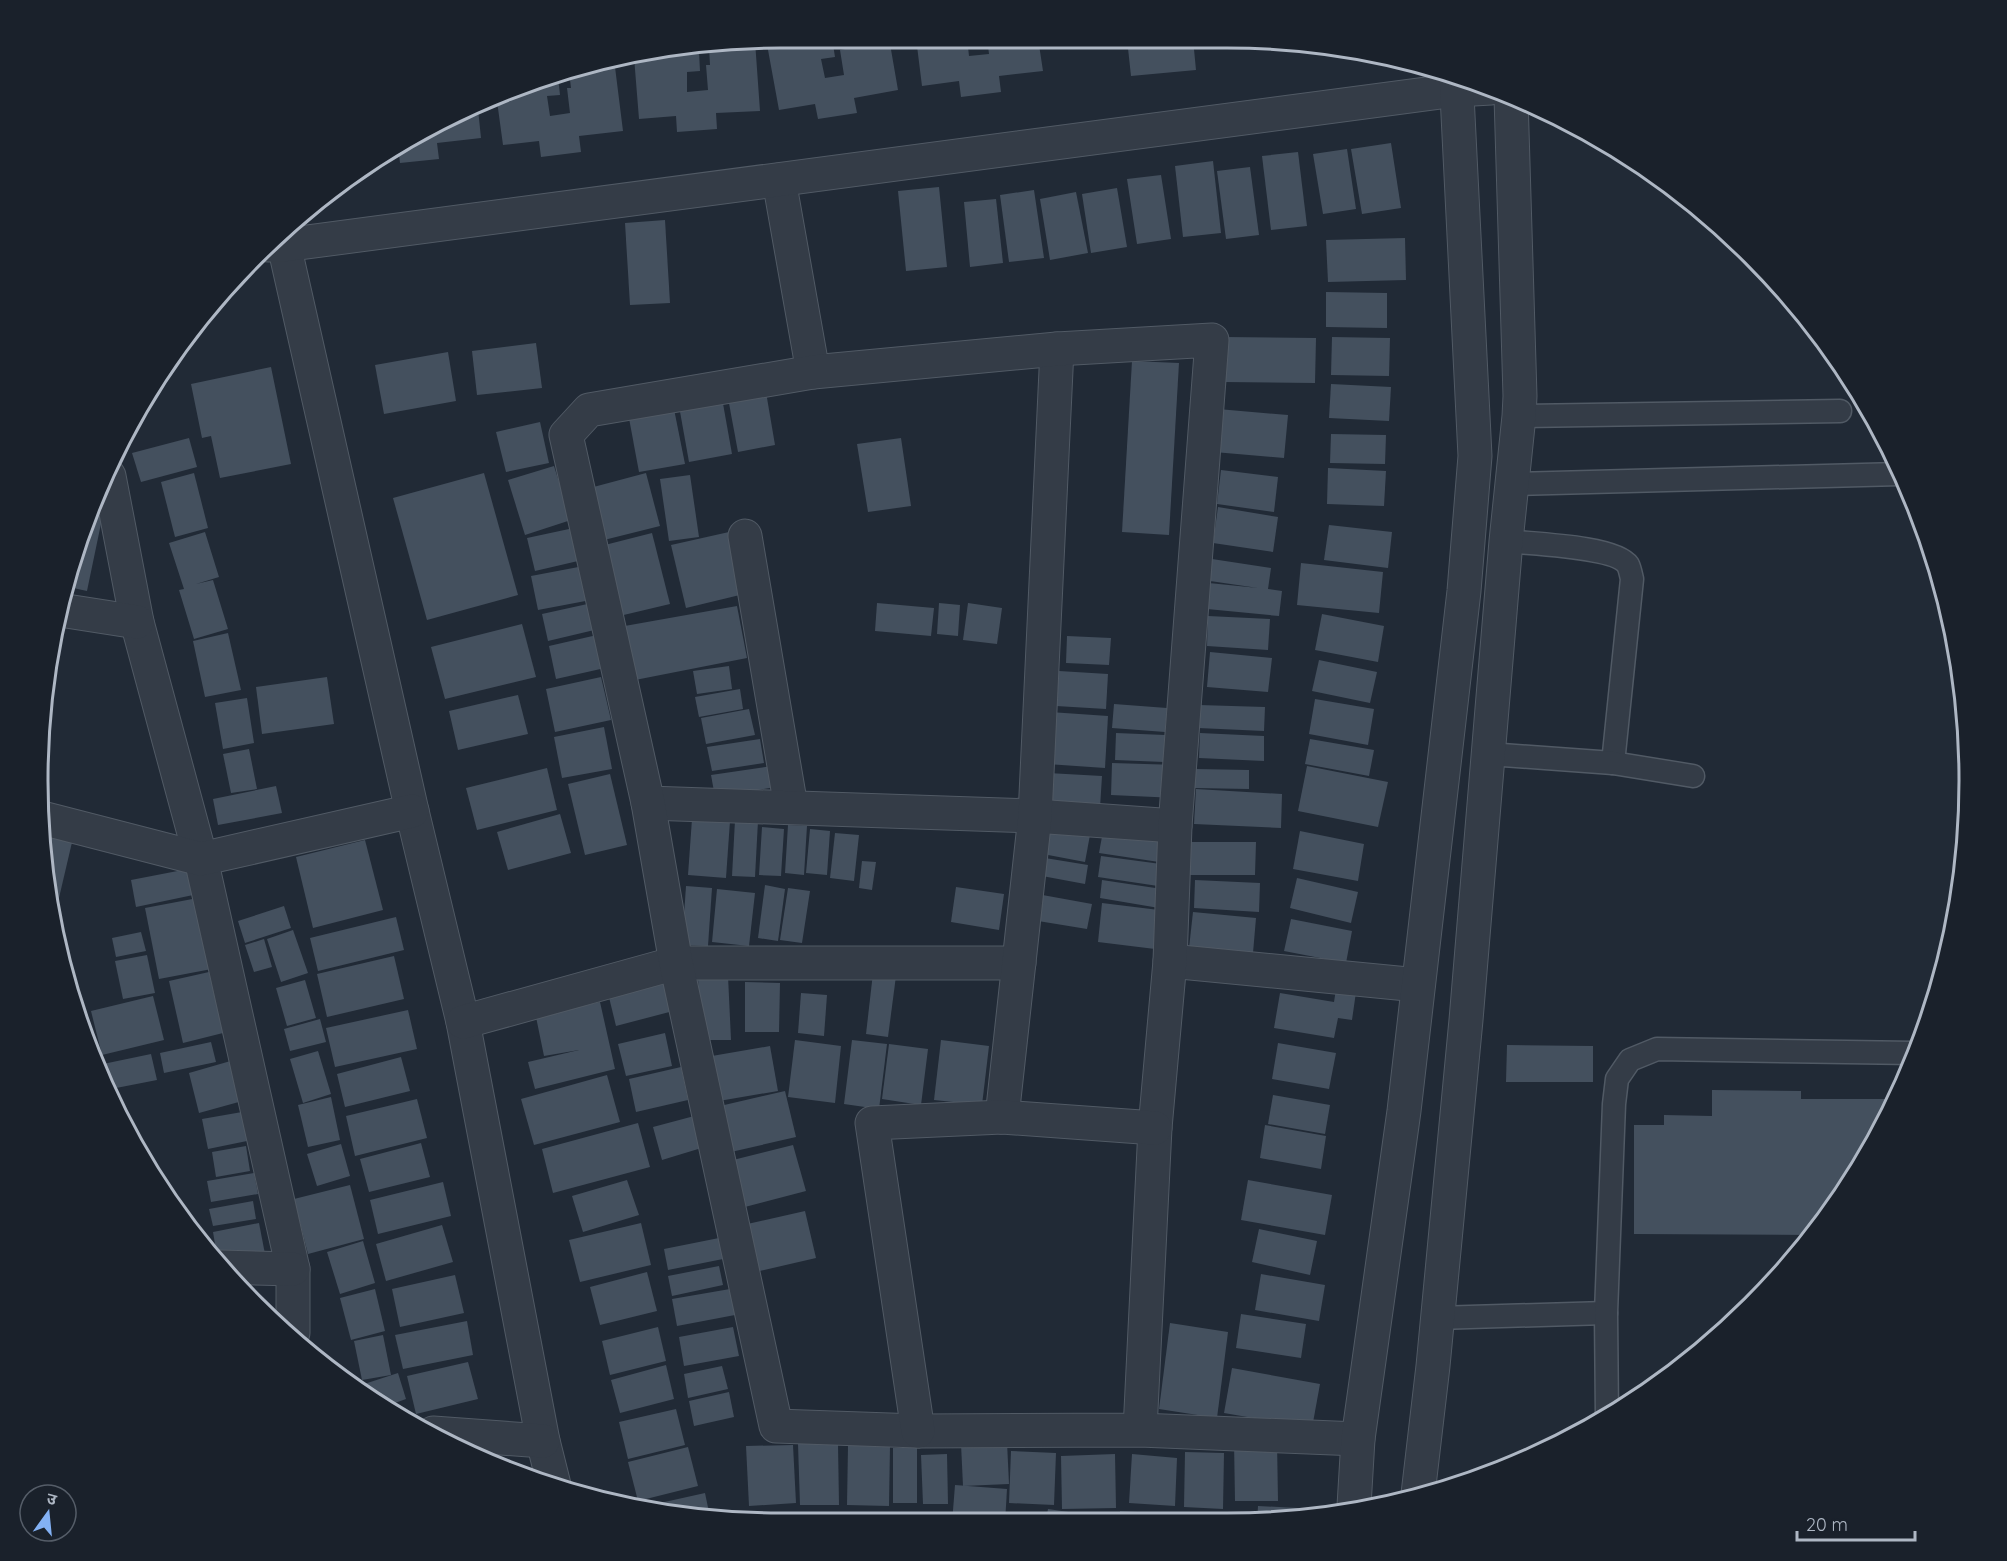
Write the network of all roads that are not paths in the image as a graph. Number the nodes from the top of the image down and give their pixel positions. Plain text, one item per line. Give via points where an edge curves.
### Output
1 (1451, 84) edge
2 (1456, 85) edge
3 (1511, 106) edge
4 (779, 180) junction
5 (283, 244) edge
6 (277, 250) edge
7 (1057, 349) junction
8 (813, 372) junction
9 (1840, 411) dead end
10 (1519, 416) junction
11 (1891, 474) edge
12 (1513, 484) junction
13 (111, 485) edge
14 (744, 536) dead end
15 (1506, 541) junction
16 (68, 611) edge
17 (137, 622) junction
18 (1489, 754) junction
19 (1613, 762) junction
20 (1693, 776) dead end
21 (648, 803) junction
22 (790, 807) junction
23 (412, 811) junction
24 (1035, 816) junction
25 (50, 820) edge
26 (1175, 826) junction
27 (201, 859) junction
28 (1170, 961) junction
29 (676, 963) junction
30 (1019, 963) junction
31 (1418, 985) junction
32 (463, 1022) junction
33 (1906, 1053) edge
34 (1002, 1117) junction
35 (1155, 1128) junction
36 (234, 1267) edge
37 (293, 1269) junction
38 (1606, 1313) junction
39 (1437, 1318) junction
40 (293, 1326) edge
41 (1607, 1406) edge
42 (1140, 1430) junction
43 (918, 1431) junction
44 (452, 1434) edge
45 (1358, 1439) junction
46 (543, 1441) junction
47 (552, 1476) edge
48 (1419, 1487) edge
49 (1354, 1502) edge

1 - 4 street
2 - 31 street via 1475,456 1463,603
3 - 10 street
4 - 5 street
4 - 8 street
6 - 23 street
7 - 8 street
7 - 24 street
7 - 26 street via 1212,340
8 - 21 street via 589,410 566,435
9 - 10 lane
10 - 12 street
11 - 12 lane
12 - 15 street
13 - 17 street
14 - 22 street
15 - 18 street
15 - 19 lane via 1596,551 1627,564 1632,579
16 - 17 street
17 - 27 street
18 - 19 lane
18 - 39 street
19 - 20 lane
21 - 22 street
21 - 29 street
22 - 24 street
23 - 27 street
23 - 32 street
24 - 26 street
24 - 30 street
25 - 27 street
26 - 28 street
27 - 37 street
28 - 31 street
28 - 35 street
29 - 30 street
29 - 32 street
29 - 43 street via 776,1426
30 - 34 street
31 - 45 street
32 - 46 street
33 - 38 lane via 1657,1049 1630,1060 1617,1079 1614,1104
34 - 35 street
34 - 43 street via 872,1123
35 - 42 street
36 - 37 street
37 - 40 street
38 - 39 lane
38 - 41 lane
39 - 48 street
42 - 43 street
42 - 45 street
44 - 46 street
45 - 49 street
46 - 47 street

